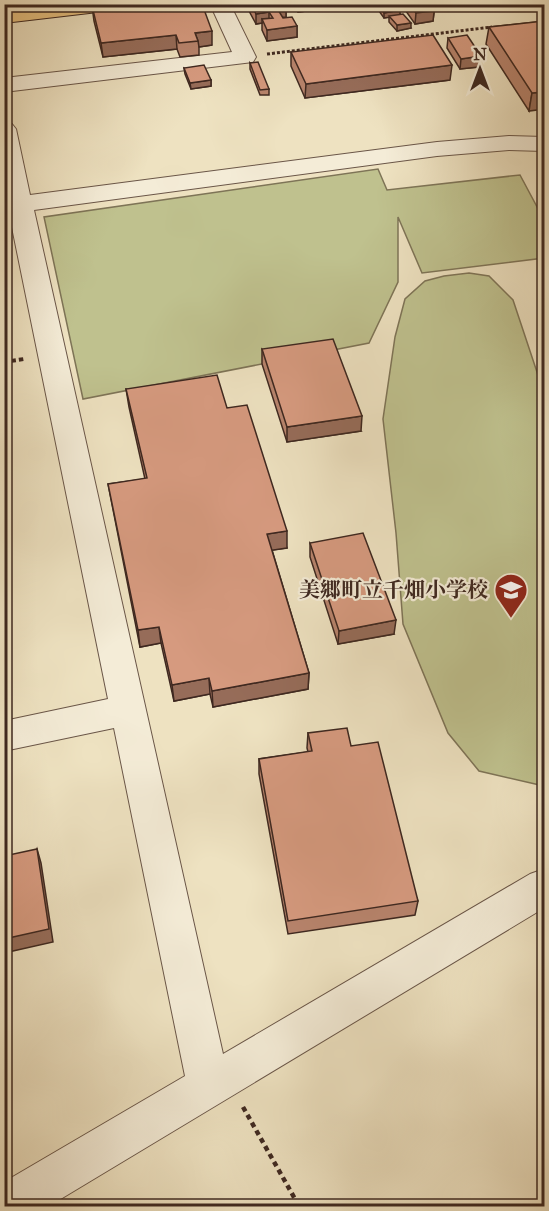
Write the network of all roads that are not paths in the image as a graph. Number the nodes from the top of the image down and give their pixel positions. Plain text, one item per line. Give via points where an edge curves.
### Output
1 (115, 4) edge
2 (219, 4) edge
3 (4, 17) edge
4 (4, 85) edge
5 (4, 129) edge
6 (544, 144) edge
7 (21, 204) junction
8 (129, 710) junction
9 (4, 736) edge
10 (544, 887) edge
11 (217, 1080) junction
12 (7, 1206) edge

1 - 3 main road
2 - 4 street via 245,57
5 - 7 street
6 - 7 street via 437,149
7 - 8 street
8 - 9 street
8 - 11 street
10 - 11 street
11 - 12 street

